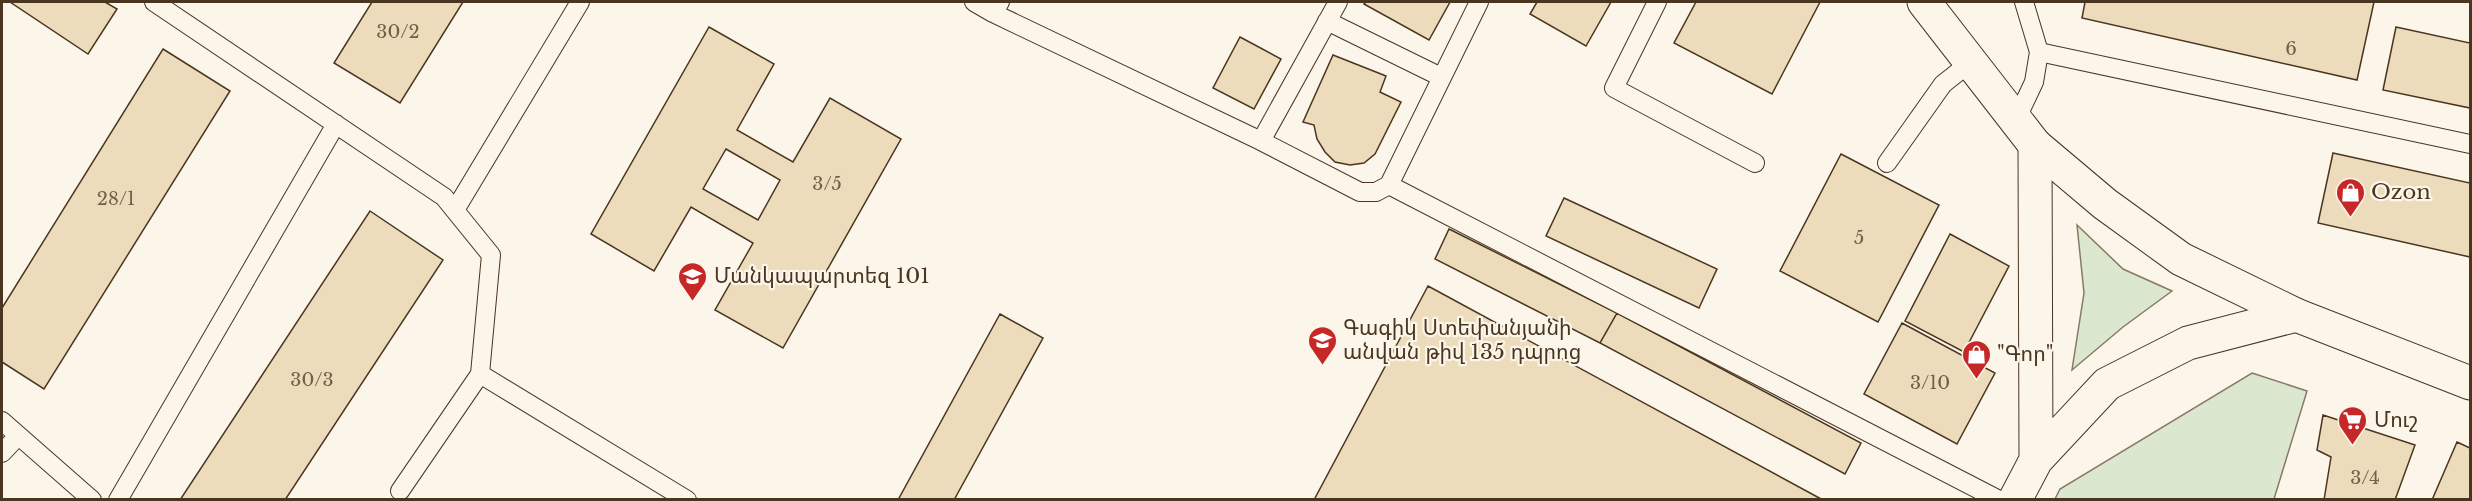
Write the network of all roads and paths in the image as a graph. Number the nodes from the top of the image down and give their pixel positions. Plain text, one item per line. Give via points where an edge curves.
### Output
1 (154, 2) edge
2 (580, 2) edge
3 (974, 2) edge
4 (1338, 2) edge
5 (1479, 2) edge
6 (1658, 2) edge
7 (1924, 2) edge
8 (2024, 2) edge
9 (996, 7) edge
10 (1327, 21) junction
11 (2039, 52) junction
12 (1971, 62) junction
13 (1441, 77) junction
14 (336, 124) junction
15 (2025, 133) junction
16 (1261, 141) junction
17 (2470, 144) edge
18 (1755, 163) dead end
19 (1887, 163) dead end
20 (1389, 184) junction
21 (455, 210) junction
22 (2296, 315) junction
23 (480, 374) junction
24 (2470, 383) edge
25 (2, 422) edge
26 (18, 436) junction
27 (2, 453) edge
28 (2036, 460) junction
29 (400, 491) dead end
30 (92, 500) edge
31 (118, 500) edge
32 (687, 500) edge
33 (1999, 500) edge
34 (2015, 500) edge

1 - 14 lane
2 - 21 lane
3 - 9 lane
4 - 10 lane
5 - 13 lane
6 - 18 lane via 1614,88
7 - 12 street
8 - 11 lane
9 - 16 lane
10 - 13 lane
10 - 16 lane
11 - 15 lane
11 - 17 lane
12 - 15 street
12 - 19 lane via 1943,84
13 - 20 lane
14 - 21 lane via 444,197
14 - 31 lane
15 - 22 street via 2105,204 2181,259
15 - 28 street
16 - 20 lane via 1360,192 1376,192
20 - 33 lane
21 - 23 lane via 491,255
22 - 24 street
22 - 28 street via 2188,343 2107,384
23 - 29 lane
23 - 32 lane
25 - 26 lane
26 - 27 lane
26 - 30 lane
28 - 34 street

